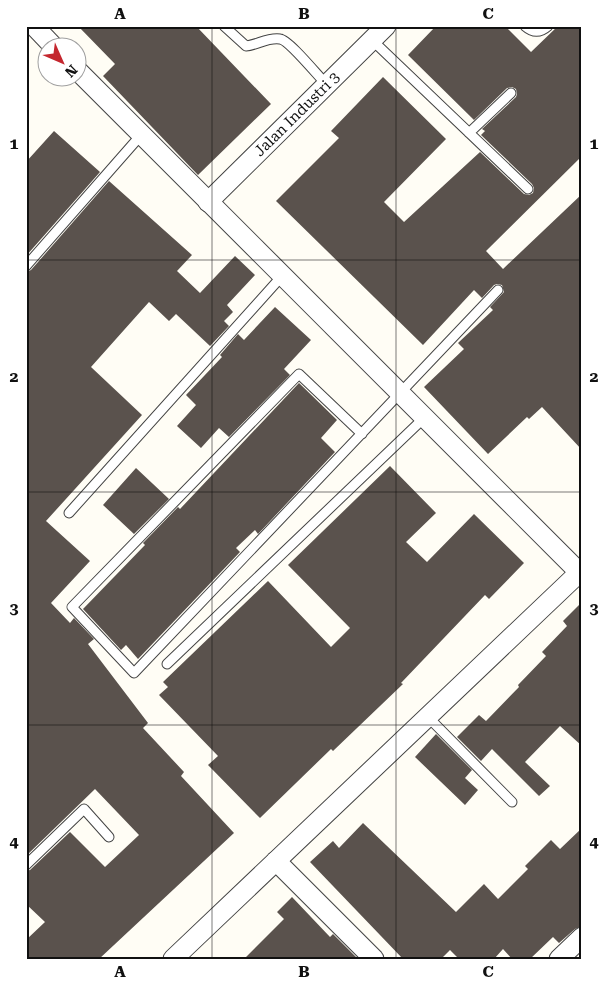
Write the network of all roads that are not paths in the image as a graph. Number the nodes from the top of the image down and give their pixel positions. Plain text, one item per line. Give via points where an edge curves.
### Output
1 (34, 26) edge
2 (224, 26) edge
3 (386, 26) edge
4 (525, 26) edge
5 (548, 26) edge
6 (45, 38) edge
7 (372, 40) junction
8 (88, 80) edge
9 (326, 85) junction
10 (511, 92) dead end
11 (470, 133) junction
12 (141, 135) junction
13 (528, 189) dead end
14 (208, 202) junction
15 (26, 266) edge
16 (282, 276) junction
17 (498, 290) dead end
18 (400, 394) junction
19 (424, 418) junction
20 (362, 434) junction
21 (69, 513) dead end
22 (581, 573) edge
23 (167, 664) dead end
24 (428, 717) junction
25 (512, 802) dead end
26 (109, 836) dead end
27 (276, 861) junction
28 (26, 866) edge
29 (582, 937) edge
30 (173, 959) edge
31 (374, 959) edge
32 (559, 959) edge

1 - 6 street
2 - 9 lane via 246,46 281,39
3 - 7 street, Jalan Industri 3
4 - 5 lane via 533,32 540,32
7 - 9 street, Jalan Industri 3
7 - 11 lane
8 - 12 street
9 - 14 street, Jalan Industri 3
10 - 11 lane
11 - 13 lane
12 - 14 street
12 - 15 lane
14 - 16 street
16 - 18 street
16 - 21 lane
17 - 18 lane
18 - 19 street
18 - 20 lane
19 - 22 street
19 - 23 lane
20 - 20 lane via 134,673 72,607 299,374
22 - 24 street
24 - 25 lane
24 - 27 street
26 - 28 lane via 84,809
27 - 30 street
27 - 31 street
29 - 32 street

